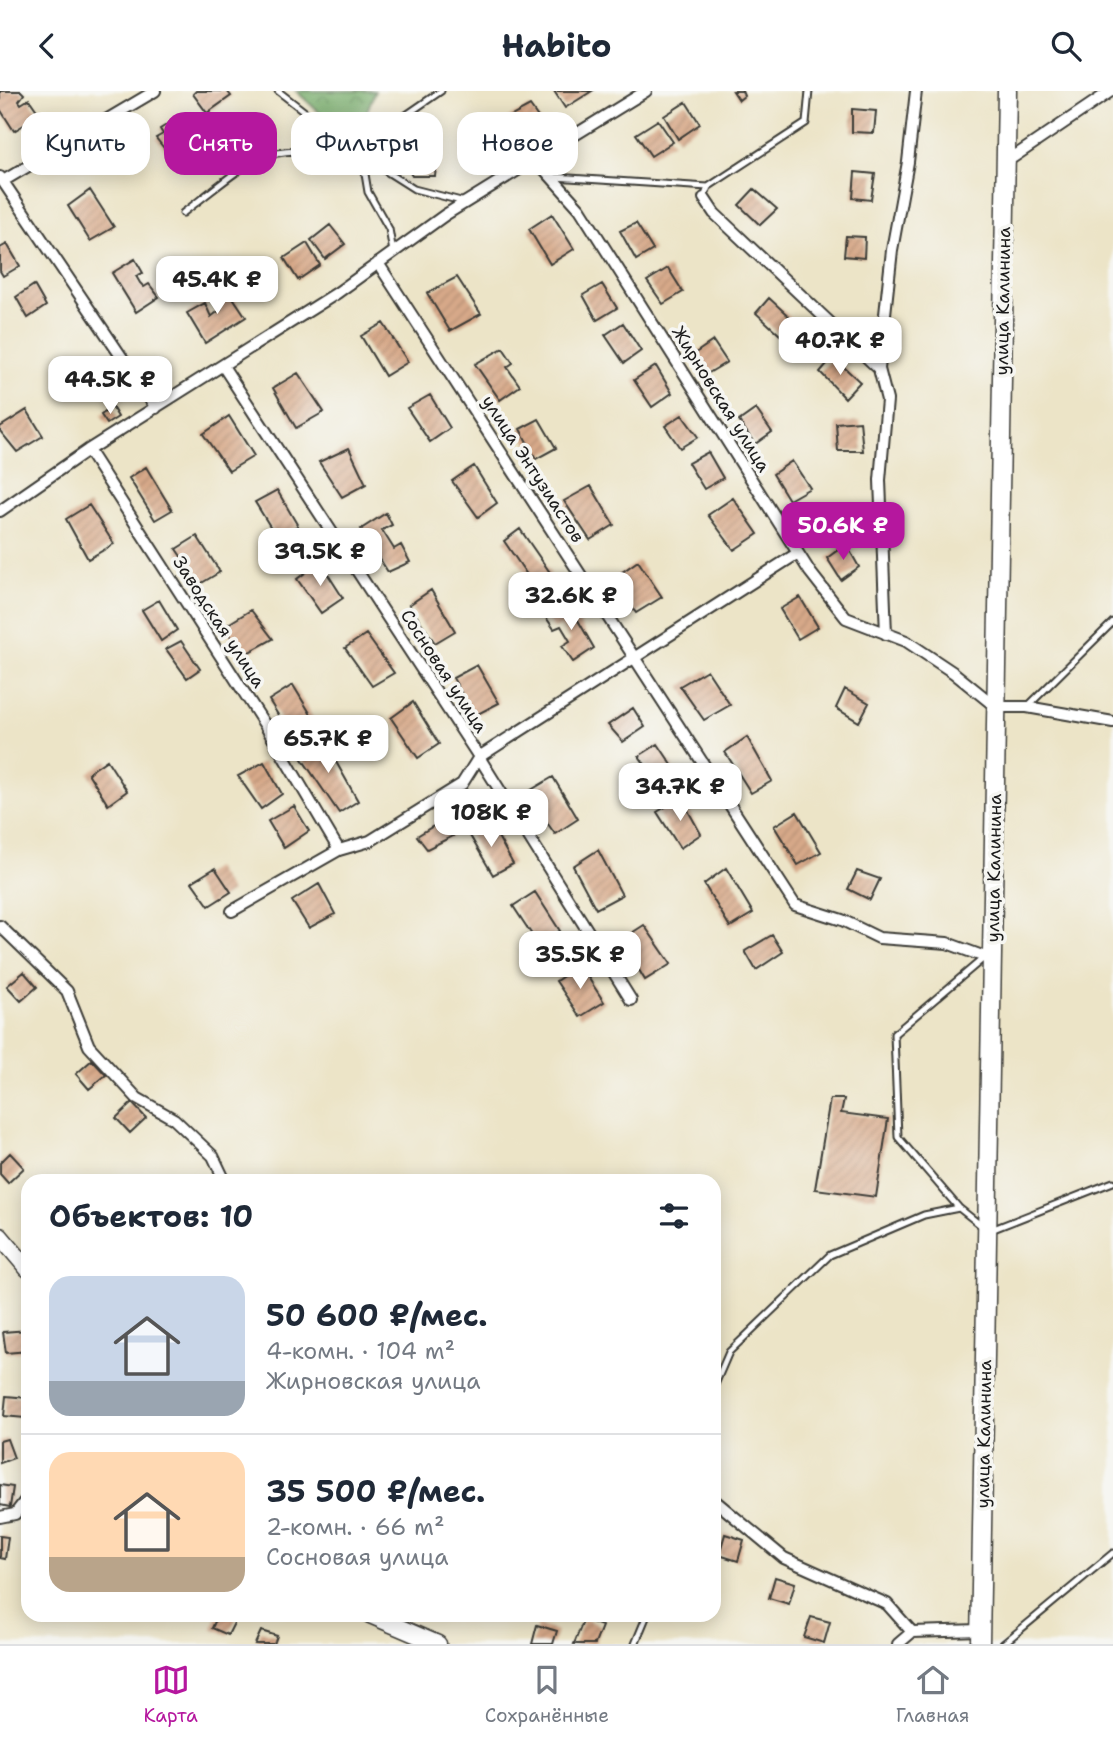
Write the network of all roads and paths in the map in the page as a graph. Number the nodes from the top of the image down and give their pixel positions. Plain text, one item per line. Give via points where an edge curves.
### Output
1 (155, 91) edge
2 (278, 91) edge
3 (441, 91) edge
4 (646, 91) edge
5 (809, 91) edge
6 (916, 91) edge
7 (1007, 91) edge
8 (1111, 91) edge
9 (305, 112) edge
10 (411, 112) edge
11 (578, 134) edge
12 (291, 152) edge
13 (1006, 162) junction
14 (365, 175) edge
15 (392, 175) edge
16 (511, 175) edge
17 (551, 177) joint
18 (1, 179) edge
19 (706, 192) junction
20 (466, 202) junction
21 (183, 212) dead end
22 (393, 253) junction
23 (378, 263) junction
24 (223, 366) junction
25 (879, 369) junction
26 (156, 408) junction
27 (88, 450) junction
28 (0, 511) edge
29 (798, 553) junction
30 (1113, 622) edge
31 (886, 633) junction
32 (635, 657) junction
33 (1027, 707) junction
34 (996, 708) junction
35 (1113, 722) edge
36 (479, 757) junction
37 (339, 850) junction
38 (232, 911) dead end
39 (0, 926) edge
40 (989, 962) junction
41 (631, 1000) dead end
42 (222, 1174) edge
43 (1113, 1182) edge
44 (959, 1209) junction
45 (987, 1231) junction
46 (0, 1236) edge
47 (21, 1261) edge
48 (721, 1371) edge
49 (721, 1505) edge
50 (21, 1506) edge
51 (0, 1517) edge
52 (1113, 1553) edge
53 (386, 1622) edge
54 (645, 1622) edge
55 (912, 1632) junction
56 (980, 1637) edge
57 (438, 1644) edge
58 (635, 1644) edge
59 (898, 1644) edge
60 (1003, 1644) edge

1 - 18 street
2 - 9 lane
3 - 10 lane
4 - 11 street
5 - 19 lane via 806,123
6 - 25 street
7 - 13 main road, улица Калинина
8 - 13 street
12 - 21 lane via 262,156
13 - 34 main road, улица Калинина
14 - 22 lane via 368,192 389,229
15 - 20 lane via 414,189
16 - 20 street
17 - 19 lane
17 - 29 street, Жирновская улица via 580,209
18 - 26 street
19 - 25 street via 714,213
20 - 22 street
22 - 23 street
23 - 24 street
23 - 32 street, улица Энтузиастов
24 - 26 street
24 - 36 street, Сосновая улица
25 - 31 street via 887,400 880,481
26 - 27 street
27 - 28 street
27 - 37 street, Заводская улица via 265,725
29 - 31 street, Жирновская улица via 846,618
29 - 32 street
30 - 33 lane
31 - 34 street, Жирновская улица via 944,666
32 - 36 street
32 - 40 street, улица Энтузиастов via 795,905 879,938 947,943
33 - 34 street
33 - 35 street
34 - 40 main road, улица Калинина
36 - 37 street via 462,784 370,841
36 - 41 street, Сосновая улица
37 - 38 street
39 - 42 street via 67,991 89,1046 137,1098 174,1119 213,1156
40 - 44 lane via 894,1034 898,1137
40 - 45 main road, улица Калинина
43 - 45 lane
44 - 45 lane
44 - 48 lane via 924,1215 830,1255 729,1352
45 - 56 main road, улица Калинина
46 - 47 street
49 - 55 street via 784,1558 887,1604
50 - 51 street via 15,1514
52 - 60 lane
53 - 57 street
54 - 58 lane
55 - 56 street
55 - 59 street

